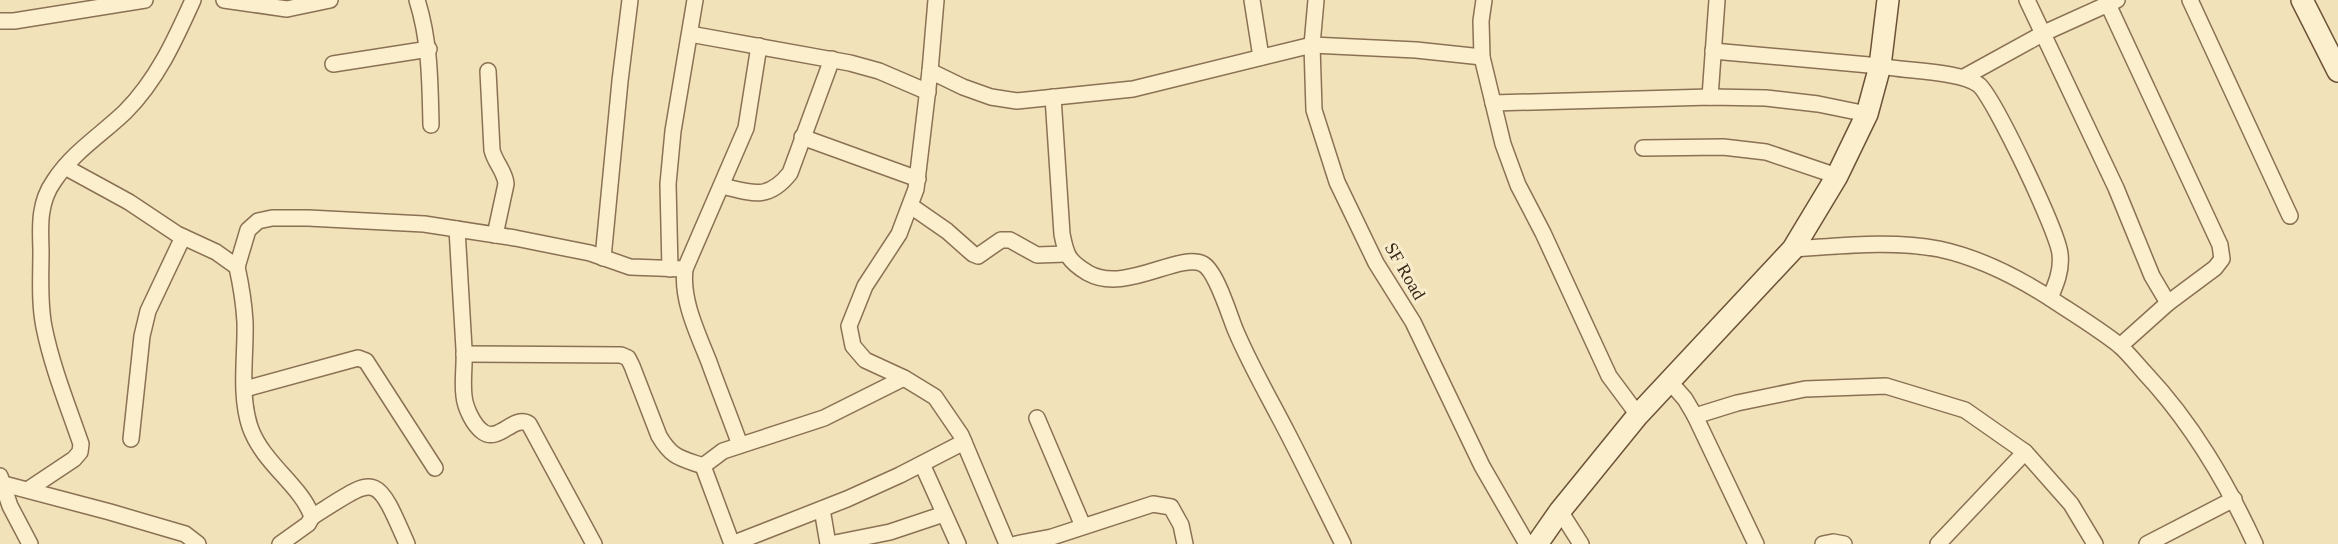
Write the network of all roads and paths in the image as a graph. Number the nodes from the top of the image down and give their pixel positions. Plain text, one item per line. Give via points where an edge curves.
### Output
1 (145, 0) edge
2 (193, 0) edge
3 (224, 0) edge
4 (330, 0) edge
5 (417, 0) edge
6 (630, 0) edge
7 (695, 0) edge
8 (936, 0) edge
9 (1252, 0) edge
10 (1316, 0) edge
11 (1484, 0) edge
12 (1717, 0) edge
13 (1888, 0) edge
14 (2027, 0) edge
15 (2190, 0) edge
16 (2302, 0) edge
17 (2110, 1) edge
18 (0, 21) edge
19 (2044, 33) junction
20 (690, 34) junction
21 (1312, 45) junction
22 (759, 46) junction
23 (2333, 47) edge
24 (429, 49) junction
25 (1713, 51) junction
26 (1261, 57) junction
27 (1482, 57) junction
28 (832, 59) junction
29 (333, 64) dead end
30 (1880, 66) junction
31 (488, 71) dead end
32 (930, 71) junction
33 (2338, 71) edge
34 (1964, 77) junction
35 (928, 92) junction
36 (1053, 97) junction
37 (1710, 97) junction
38 (1493, 103) junction
39 (1867, 114) junction
40 (431, 124) dead end
41 (802, 137) junction
42 (1643, 148) dead end
43 (64, 167) junction
44 (1837, 176) junction
45 (918, 179) junction
46 (722, 186) junction
47 (911, 206) junction
48 (2290, 216) dead end
49 (457, 229) junction
50 (495, 235) junction
51 (183, 237) junction
52 (1793, 249) junction
53 (1066, 254) junction
54 (603, 258) junction
55 (237, 267) junction
56 (677, 269) junction
57 (2050, 298) junction
58 (2168, 303) junction
59 (2120, 346) junction
60 (464, 354) junction
61 (904, 378) junction
62 (1670, 382) junction
63 (244, 389) junction
64 (1638, 416) junction
65 (1695, 416) junction
66 (1037, 418) dead end
67 (132, 439) dead end
68 (964, 442) junction
69 (740, 445) junction
70 (2025, 452) junction
71 (922, 464) junction
72 (703, 466) junction
73 (435, 468) dead end
74 (1, 480) edge
75 (29, 489) junction
76 (2234, 499) junction
77 (822, 509) junction
78 (1560, 511) junction
79 (944, 514) junction
80 (312, 517) junction
81 (1083, 526) junction
82 (30, 544) edge
83 (198, 544) edge
84 (280, 544) edge
85 (407, 544) edge
86 (594, 544) edge
87 (732, 544) edge
88 (829, 544) edge
89 (958, 544) edge
90 (1007, 544) edge
91 (1016, 544) edge
92 (1185, 544) edge
93 (1343, 544) edge
94 (1527, 544) edge
95 (1537, 544) edge
96 (1581, 544) edge
97 (1756, 544) edge
98 (1823, 544) edge
99 (1844, 544) edge
100 (1938, 544) edge
101 (2095, 544) edge
102 (2147, 544) edge
103 (2254, 544) edge

1 - 18 street
2 - 43 street via 168,55 143,93
3 - 4 street via 287,9
5 - 24 street
6 - 54 street
7 - 20 street
8 - 32 street
9 - 26 street
10 - 21 street, SF Road
11 - 27 street
12 - 25 street
13 - 30 street
14 - 19 street
15 - 48 street
16 - 23 street
17 - 19 street
17 - 58 street via 2220,245 2222,259 2214,268
19 - 34 street
19 - 58 street via 2152,276
20 - 22 street
20 - 56 street via 668,184
21 - 26 street
21 - 27 street
21 - 94 street, SF Road via 1314,110 1337,182 1376,263 1413,322 1482,466
22 - 28 street
22 - 46 street via 746,128
23 - 33 street
24 - 29 street
24 - 40 street
25 - 30 street
25 - 37 street
26 - 36 street via 1133,89
27 - 38 street
28 - 35 street via 879,71
28 - 41 street
30 - 34 street
30 - 39 street
31 - 50 street via 492,150 506,176
32 - 35 street
32 - 36 street via 991,97 1017,101
34 - 57 street via 1978,85 1988,98 2056,239 2060,275
35 - 45 street
36 - 53 street
37 - 38 street
37 - 39 street via 1766,98
38 - 64 street via 1518,185 1609,376
39 - 44 street
41 - 45 street
41 - 46 street via 790,173 774,189 753,193
42 - 44 street via 1723,147 1766,152
43 - 51 street
43 - 75 street via 44,198 40,218 41,300 48,346 81,444 74,459
44 - 52 street
45 - 47 street
46 - 56 street
47 - 53 street via 978,256 1001,240 1010,240 1037,255
47 - 61 street via 899,234 865,286 849,326 853,346 865,360
49 - 50 street
49 - 55 street via 392,222 272,218 248,230
49 - 60 street
50 - 54 street
51 - 55 street
51 - 67 street via 148,311
52 - 57 street via 1902,244 1941,250 2029,284
52 - 62 street
53 - 93 street via 1076,266 1092,275 1112,279 1140,276 1189,262 1203,264 1212,274 1243,348
54 - 56 street via 630,267
55 - 63 street via 245,320
56 - 69 street
57 - 59 street
58 - 59 street
59 - 76 street via 2160,389 2205,448
60 - 72 street via 612,354 628,358 665,446 674,456
60 - 86 street via 464,397 474,421 488,434 524,421 529,424
61 - 68 street via 935,397
61 - 69 street via 824,418
62 - 64 street
62 - 65 street
63 - 73 street via 358,358 366,361
63 - 80 street via 249,425 258,447
64 - 78 street
65 - 70 street via 1805,389 1886,386 1965,410
65 - 97 street
66 - 81 street
68 - 71 street
68 - 90 street
69 - 72 street via 723,451
70 - 100 street
70 - 101 street via 2071,504
71 - 77 street
71 - 79 street
72 - 87 street
74 - 75 street
74 - 82 street
75 - 83 street via 185,534
76 - 102 street
76 - 103 street
77 - 87 street
77 - 88 street
78 - 95 street
78 - 96 street
79 - 88 street via 890,532
79 - 89 street
80 - 84 street
80 - 85 street via 369,485 388,501
81 - 91 street
81 - 92 street via 1153,504 1171,507
98 - 99 street

